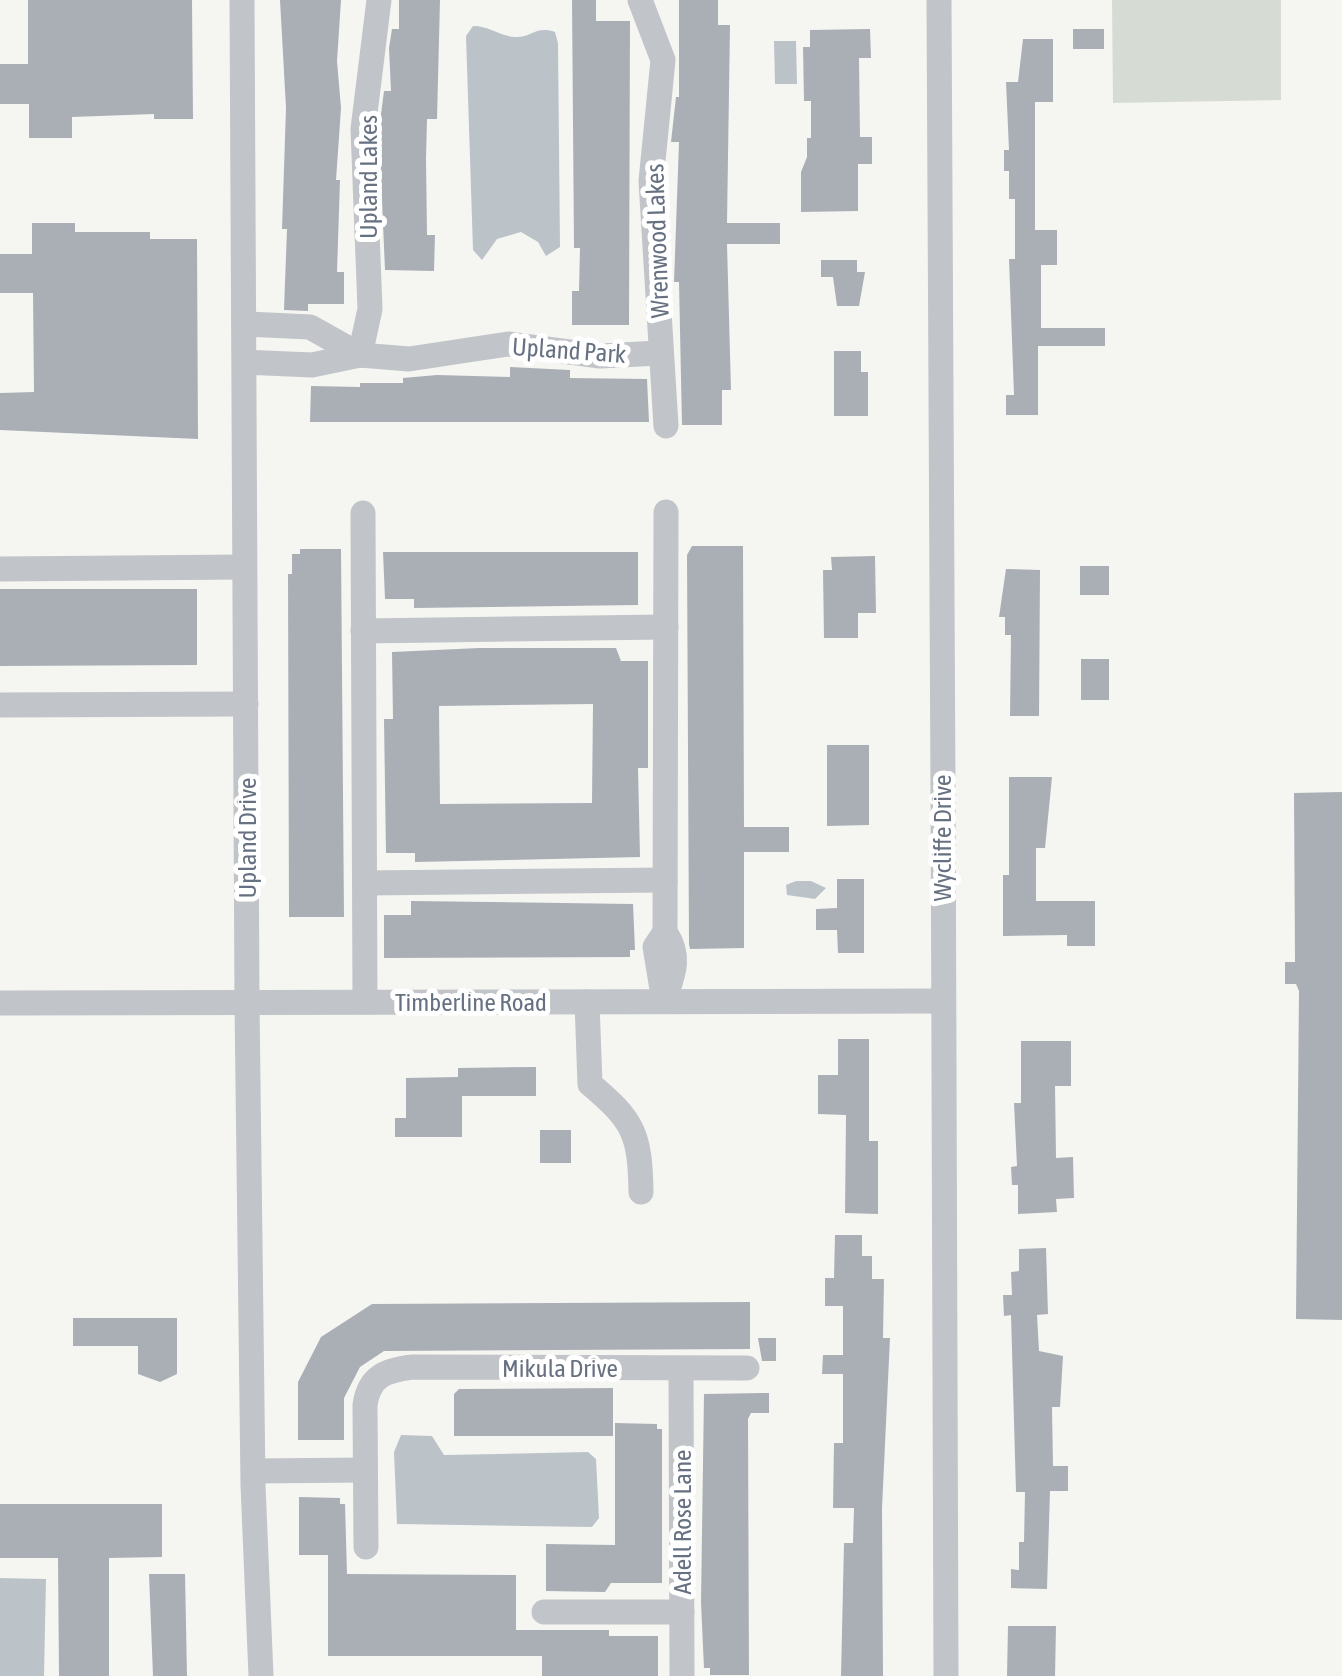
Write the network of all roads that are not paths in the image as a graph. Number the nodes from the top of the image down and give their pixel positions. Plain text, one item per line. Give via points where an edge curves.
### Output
1 (242, 0) edge
2 (379, 0) edge
3 (640, 0) edge
4 (938, 0) edge
5 (246, 324) junction
6 (660, 353) junction
7 (360, 354) junction
8 (245, 362) junction
9 (666, 426) dead end
10 (666, 512) dead end
11 (363, 514) dead end
12 (244, 567) junction
13 (0, 568) edge
14 (666, 627) junction
15 (363, 631) junction
16 (246, 704) junction
17 (0, 705) edge
18 (665, 880) junction
19 (365, 882) junction
20 (941, 1001) junction
21 (247, 1002) junction
22 (365, 1002) junction
23 (586, 1002) junction
24 (664, 1002) junction
25 (0, 1004) edge
26 (641, 1192) dead end
27 (681, 1368) junction
28 (747, 1368) dead end
29 (366, 1470) junction
30 (254, 1471) junction
31 (366, 1547) dead end
32 (544, 1612) dead end
33 (682, 1612) junction
34 (262, 1676) edge
35 (682, 1676) edge
36 (946, 1676) edge

1 - 5 street, Upland Drive
2 - 7 street, Upland Lakes via 363,130 370,309
3 - 6 street, Wrenwood Lakes via 663,60 651,181
4 - 20 street, Wycliffe Drive
5 - 7 street, Upland Park via 310,326
5 - 8 street, Upland Drive
6 - 7 street, Upland Park via 600,356 508,344 409,359
6 - 9 street, Wrenwood Lakes
7 - 8 street, Upland Park via 312,366
8 - 12 street, Upland Drive
10 - 14 street
11 - 15 street
12 - 13 street
12 - 16 street, Upland Drive
14 - 15 street
14 - 18 street
15 - 19 street
16 - 17 street
16 - 21 street, Upland Drive
18 - 19 street
18 - 24 street via 665,932 676,947 676,966
19 - 22 street
20 - 24 street, Timberline Road
20 - 36 street, Wycliffe Drive
21 - 22 street, Timberline Road
21 - 25 street, Timberline Road
21 - 30 street, Upland Drive
22 - 23 street, Timberline Road
23 - 24 street, Timberline Road
23 - 26 street via 590,1084 634,1127
27 - 28 street, Mikula Drive
27 - 29 street, Mikula Drive via 412,1367 374,1378 365,1405
27 - 33 street, Adell Rose Lane
29 - 30 street
29 - 31 street
30 - 34 street, Upland Drive
32 - 33 street
33 - 35 street, Adell Rose Lane

